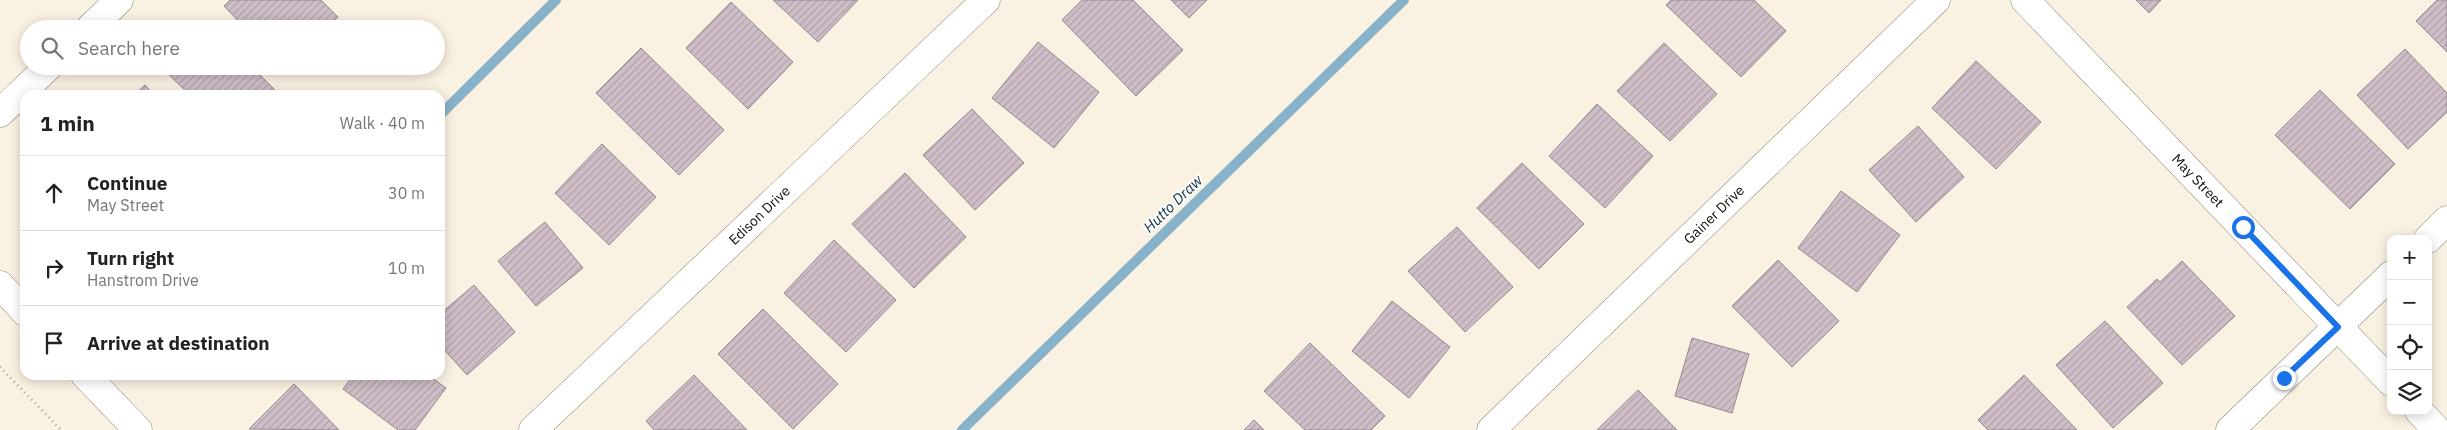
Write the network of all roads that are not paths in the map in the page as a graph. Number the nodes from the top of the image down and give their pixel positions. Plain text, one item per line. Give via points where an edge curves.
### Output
1 (119, 0) edge
2 (986, 0) edge
3 (1936, 0) edge
4 (2025, 0) edge
5 (98, 20) edge
6 (40, 75) edge
7 (24, 90) edge
8 (20, 94) edge
9 (0, 113) edge
10 (2447, 220) edge
11 (2432, 235) edge
12 (2387, 279) edge
13 (0, 285) edge
14 (20, 307) edge
15 (2338, 327) junction
16 (2387, 378) edge
17 (91, 380) edge
18 (2423, 415) edge
19 (138, 430) edge
20 (533, 430) edge
21 (1491, 430) edge
22 (2230, 430) edge
23 (2437, 430) edge

1 - 5 street
2 - 20 street, Edison Drive
3 - 21 street, Gainer Drive
4 - 15 street, May Street
6 - 7 street
8 - 9 street
10 - 11 street
12 - 15 street
13 - 14 street
15 - 16 street, May Street
15 - 22 street
17 - 19 street
18 - 23 street

